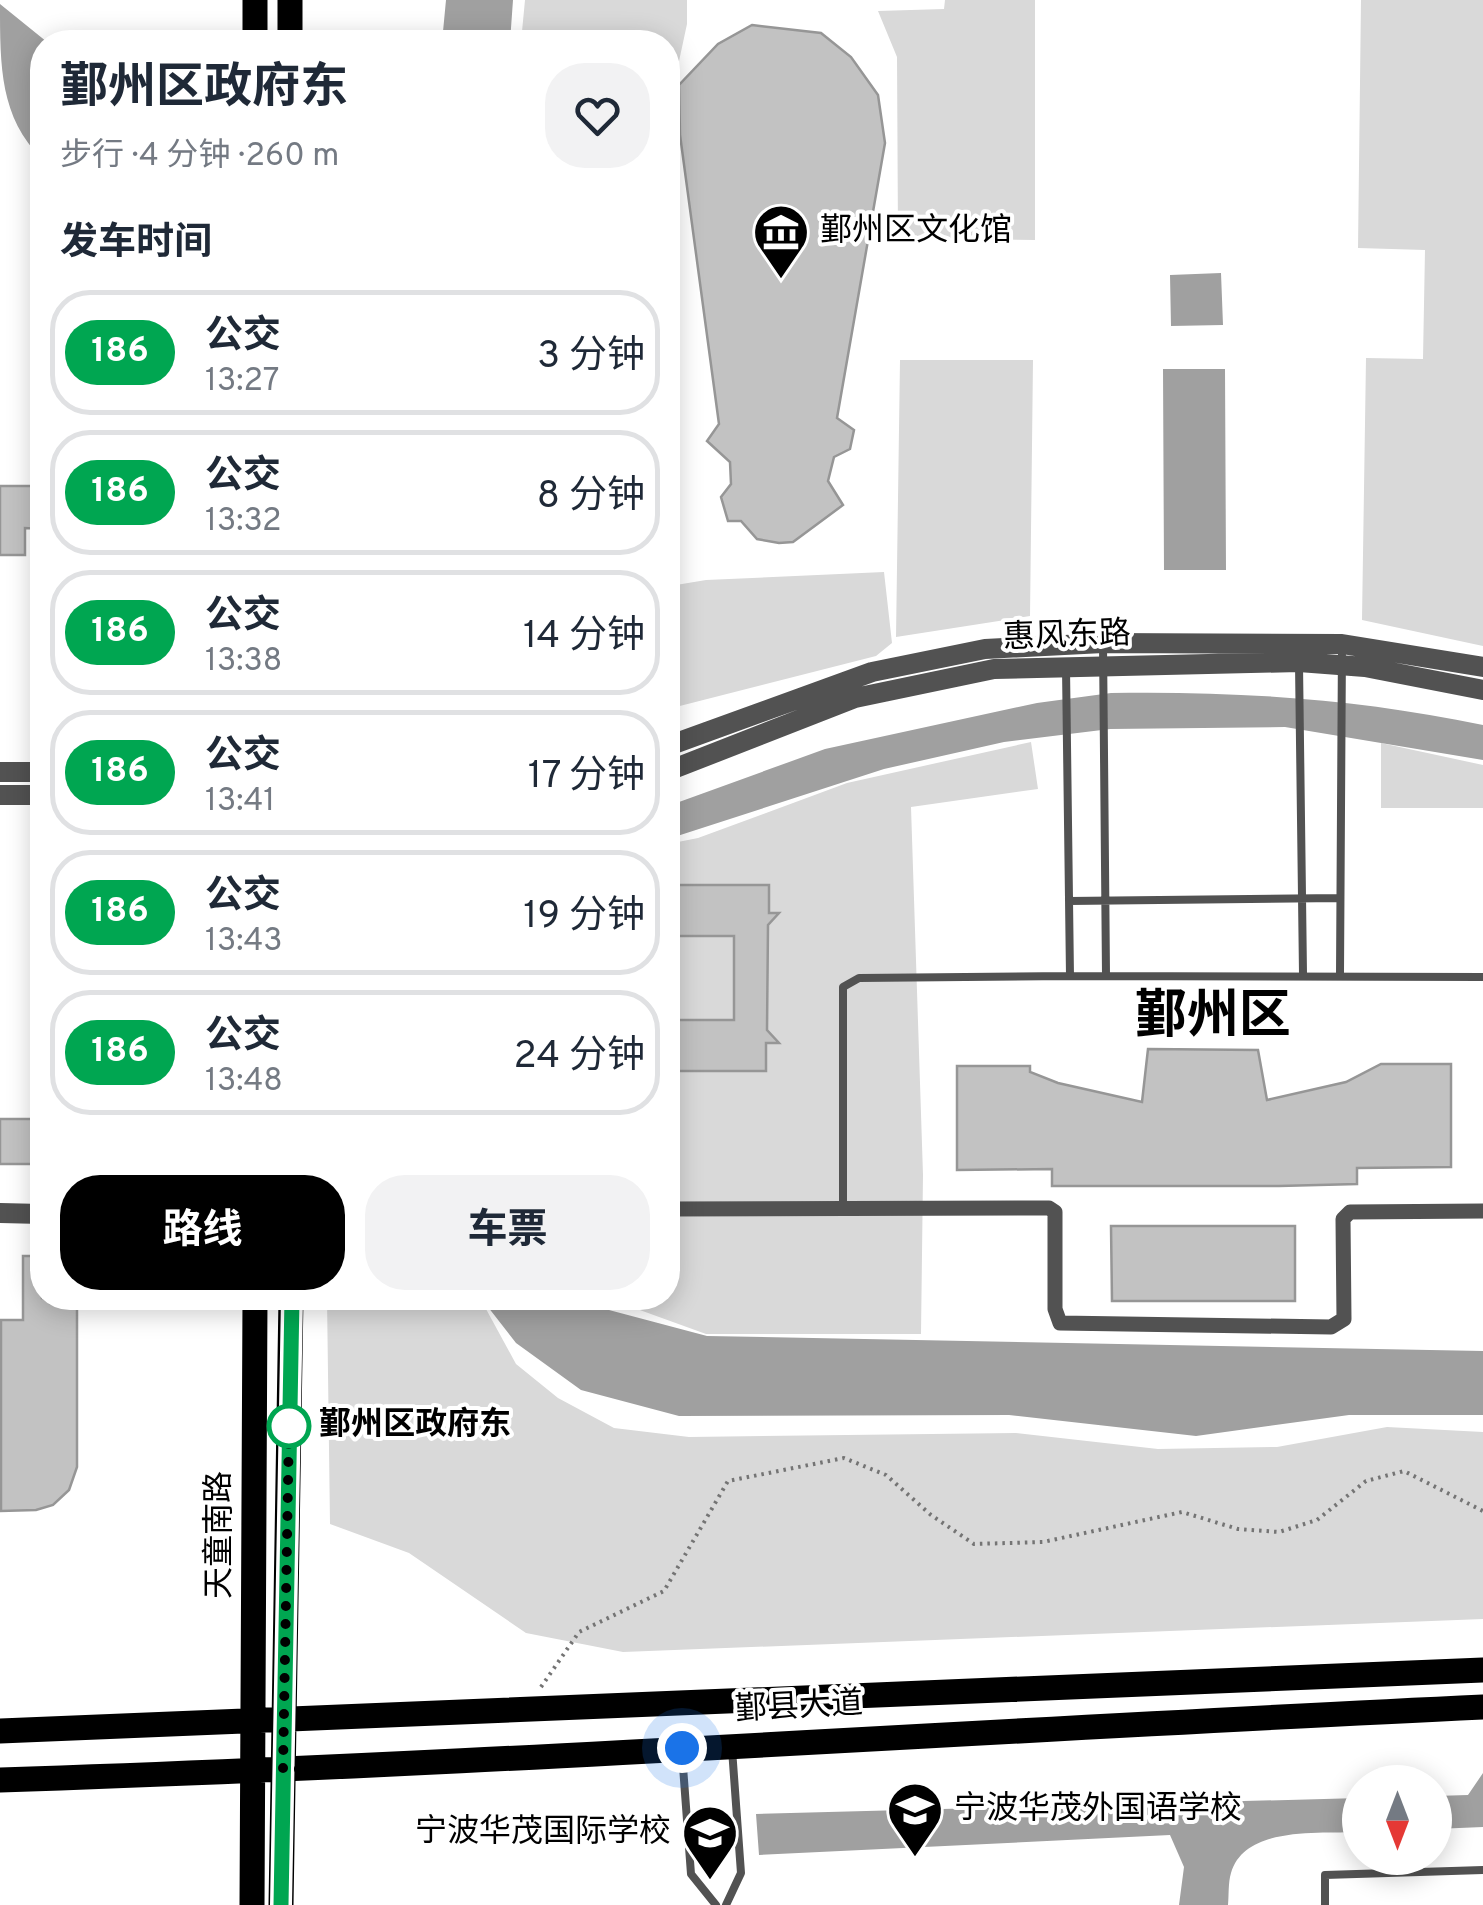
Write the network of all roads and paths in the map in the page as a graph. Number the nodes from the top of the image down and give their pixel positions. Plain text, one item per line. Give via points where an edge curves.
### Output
1 (255, 0) edge
2 (290, 0) edge
3 (256, 30) edge
4 (290, 30) edge
5 (1299, 653) junction
6 (1066, 654) junction
7 (1103, 654) junction
8 (1341, 654) junction
9 (1483, 667) edge
10 (1483, 690) edge
11 (680, 742) edge
12 (680, 766) edge
13 (0, 772) edge
14 (30, 772) edge
15 (0, 795) edge
16 (30, 795) edge
17 (1302, 898) junction
18 (1340, 898) junction
19 (1104, 900) junction
20 (1070, 901) junction
21 (1302, 974) junction
22 (1340, 974) junction
23 (1106, 975) junction
24 (1070, 976) junction
25 (1483, 977) edge
26 (843, 1208) junction
27 (680, 1210) edge
28 (1483, 1211) edge
29 (0, 1213) edge
30 (30, 1214) edge
31 (255, 1310) edge
32 (292, 1310) edge
33 (1483, 1510) edge
34 (1483, 1670) edge
35 (1483, 1707) edge
36 (525, 1710) junction
37 (284, 1720) junction
38 (253, 1721) junction
39 (0, 1731) edge
40 (732, 1744) junction
41 (682, 1748) junction
42 (283, 1770) junction
43 (252, 1772) junction
44 (0, 1780) edge
45 (1483, 1870) edge
46 (252, 1905) edge
47 (281, 1905) edge
48 (716, 1905) edge
49 (726, 1905) edge
50 (1325, 1905) edge

1 - 3 main road
2 - 4 main road
5 - 7 street, 惠风东路
5 - 8 street, 惠风东路
5 - 17 lane
6 - 7 street, 惠风东路
6 - 11 street, 惠风东路 via 985,649 872,672
6 - 12 street, 惠风东路 via 855,698
6 - 20 lane
7 - 19 lane
8 - 9 street, 惠风东路
8 - 10 street, 惠风东路
8 - 18 lane
13 - 14 street
15 - 16 street
17 - 18 lane
17 - 19 lane
17 - 21 lane
18 - 22 lane
19 - 20 lane
19 - 23 lane
20 - 24 lane
21 - 22 lane
21 - 23 lane
22 - 25 lane
23 - 24 lane
24 - 26 lane via 859,978 843,987
26 - 27 street
26 - 28 street via 1049,1208 1060,1323 1331,1327 1344,1319 1343,1219 1350,1212
29 - 30 street
31 - 38 main road, 天童南路
32 - 37 main road
33 - 36 path via 1404,1472 1366,1481 1317,1520 1280,1532 1182,1512 1043,1542 974,1544 886,1475 844,1458 776,1468 728,1480 664,1591 579,1632
34 - 36 main road, 鄞县大道
35 - 40 main road, 鄞县大道
36 - 37 main road, 鄞县大道
37 - 38 main road, 鄞县大道
37 - 42 main road
38 - 39 main road, 鄞县大道
38 - 43 main road, 天童南路
40 - 41 main road, 鄞县大道
40 - 49 lane via 741,1871
41 - 42 main road, 鄞县大道
41 - 48 lane via 691,1872
42 - 43 main road, 鄞县大道
42 - 47 main road
43 - 44 main road, 鄞县大道
43 - 46 main road, 天童南路
45 - 50 lane via 1325,1875

